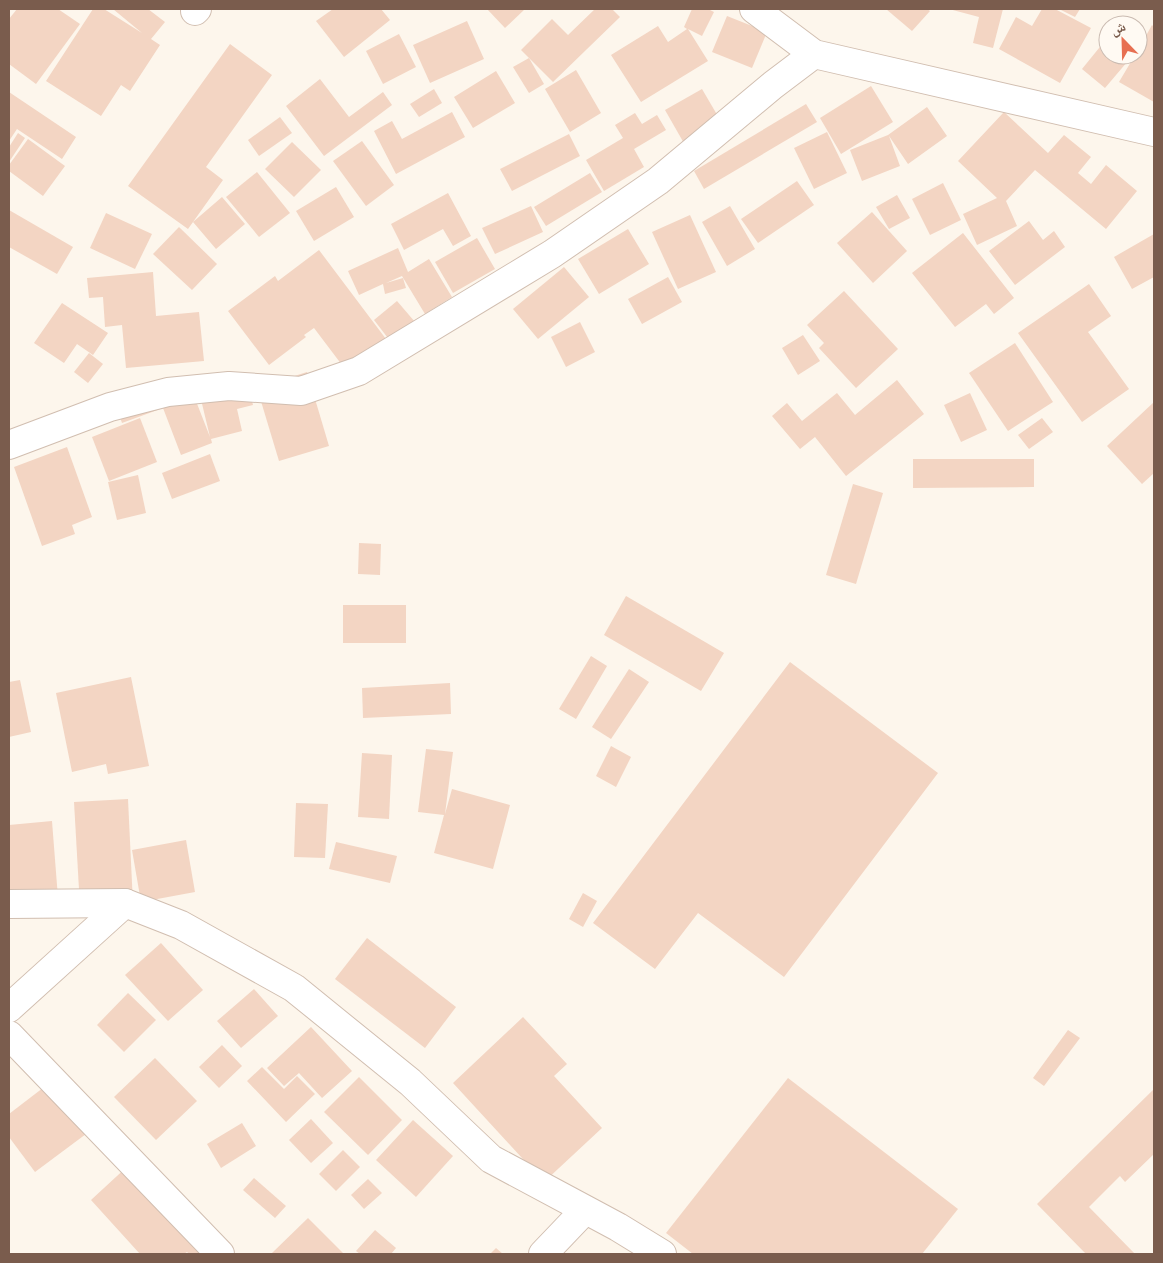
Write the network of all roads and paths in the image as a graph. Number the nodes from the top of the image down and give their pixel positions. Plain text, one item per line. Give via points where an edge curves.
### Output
1 (754, 9) edge
2 (814, 54) junction
3 (1154, 132) edge
4 (9, 445) edge
5 (125, 903) junction
6 (9, 904) edge
7 (9, 1008) edge
8 (9, 1035) edge
9 (585, 1210) junction
10 (220, 1254) edge
11 (543, 1254) edge
12 (662, 1254) edge

1 - 2 street
2 - 3 street
2 - 4 street via 650,187 552,254 359,371 301,390 229,386 168,392 110,407
5 - 6 street
5 - 7 street
5 - 9 street via 181,925 294,988 410,1082 491,1159
8 - 10 street
9 - 11 street
9 - 12 street

